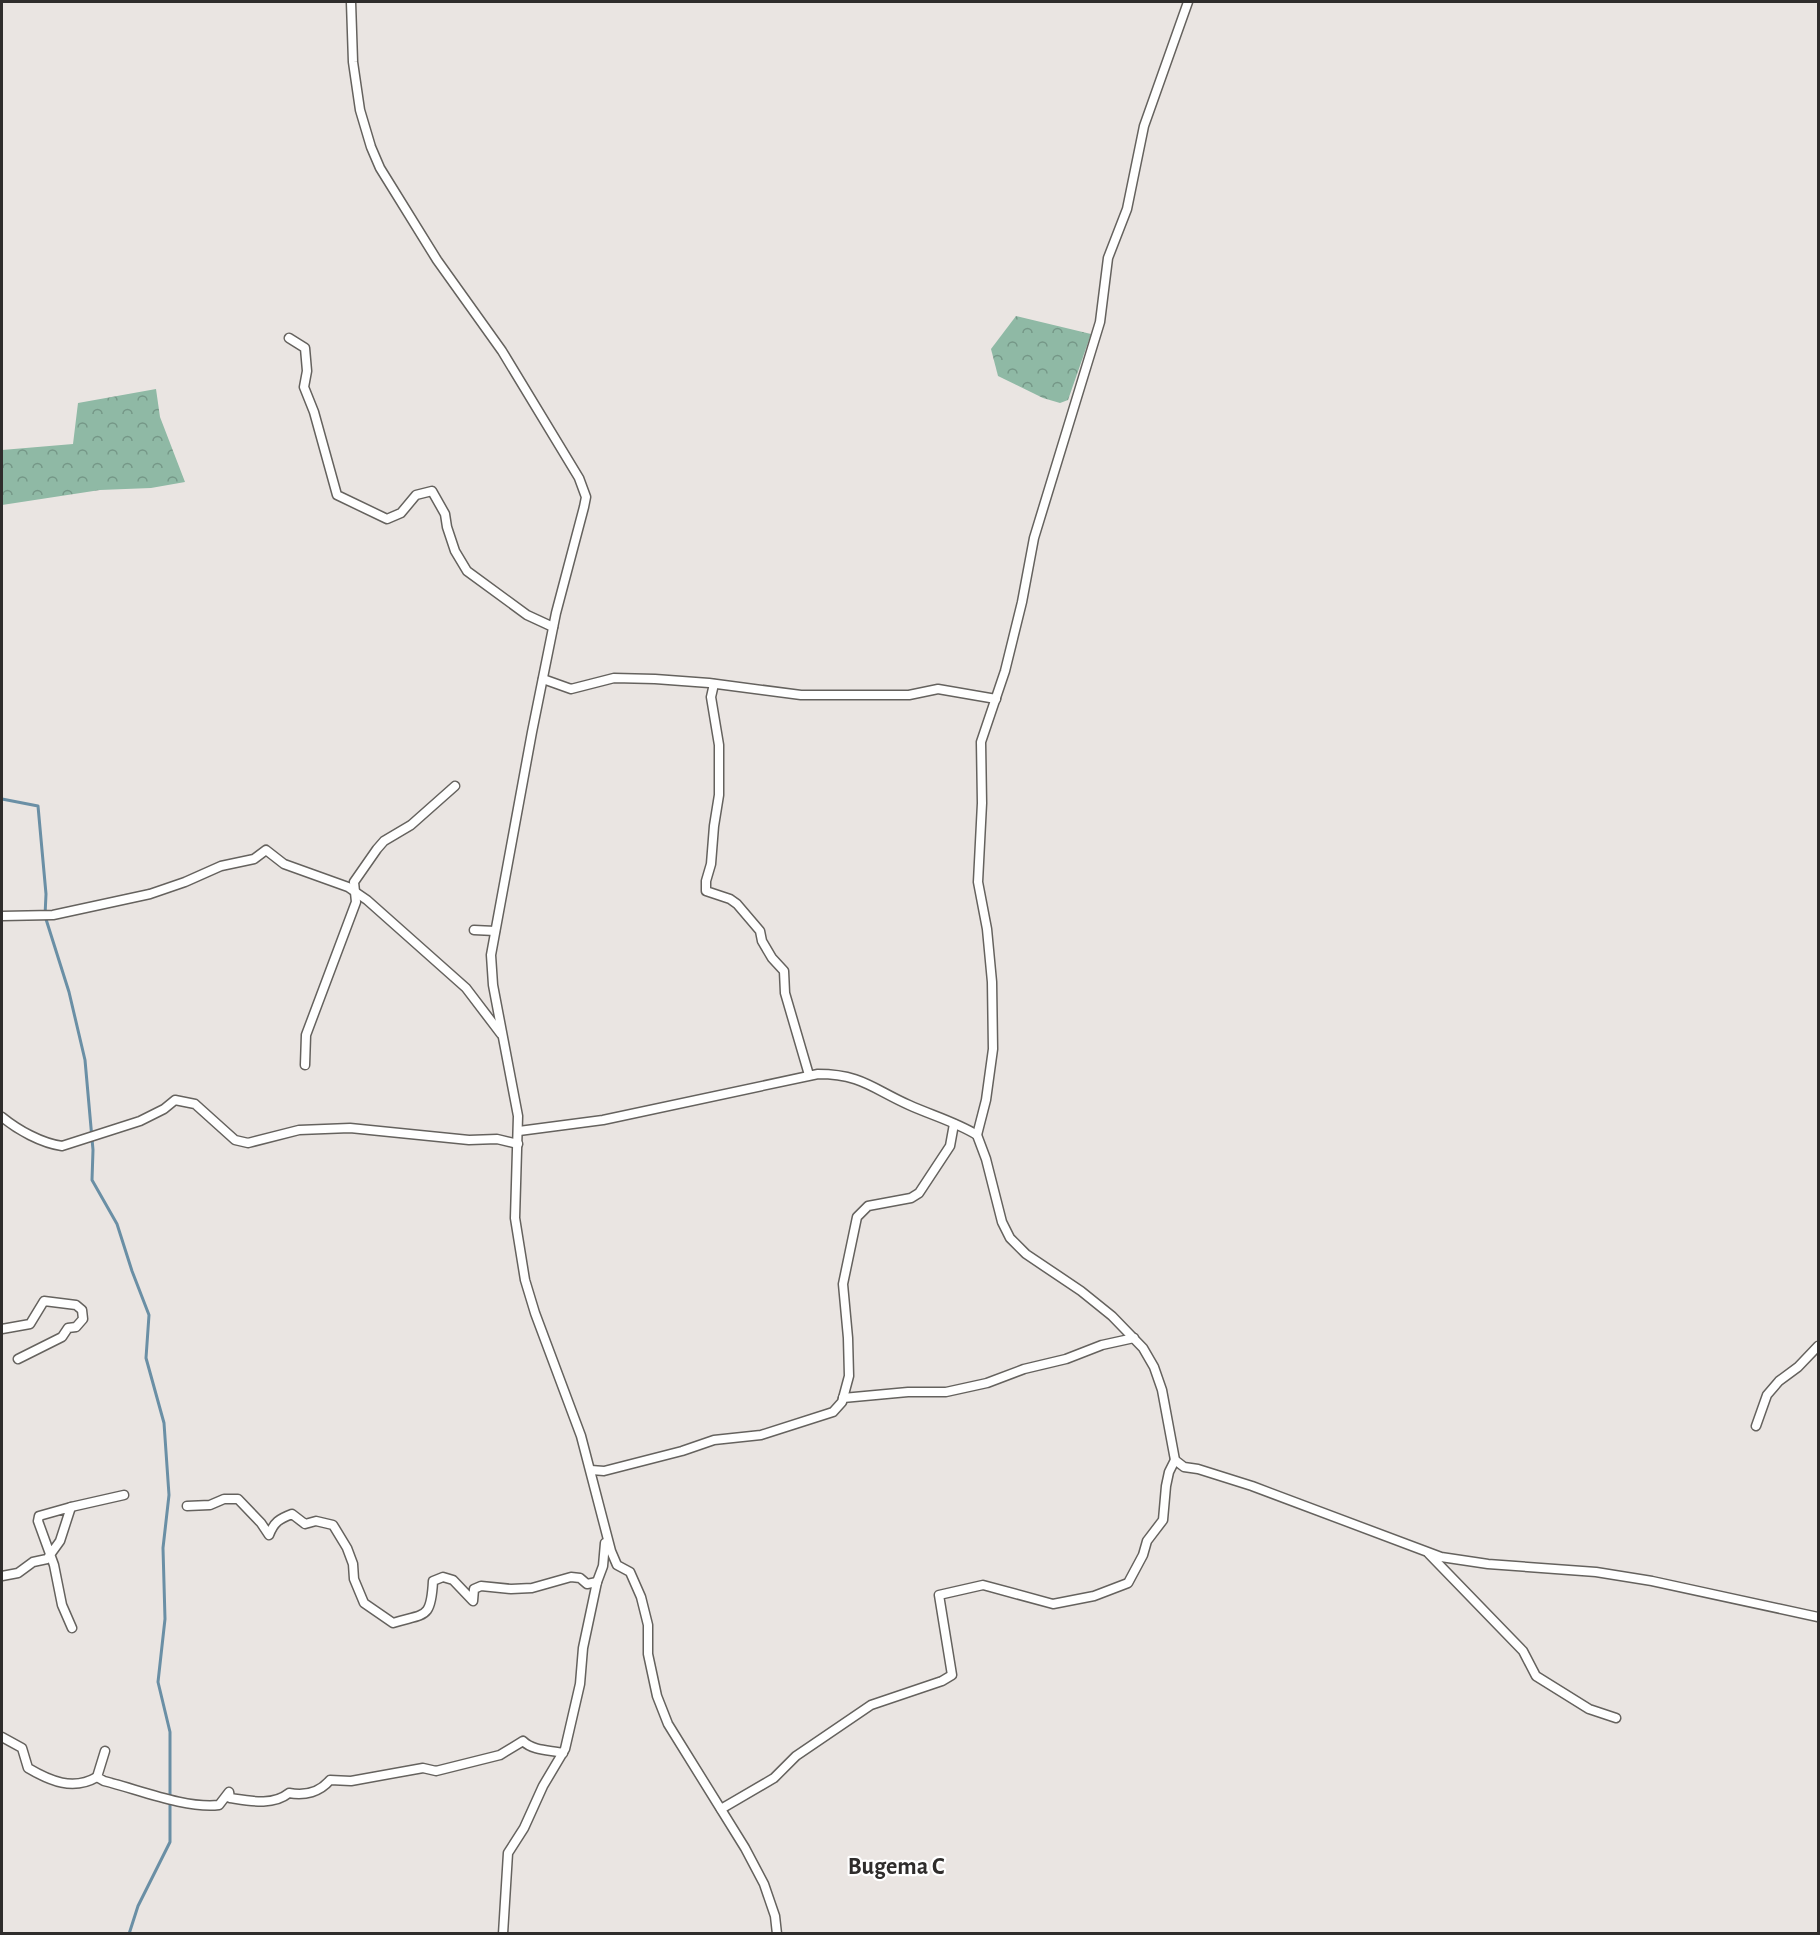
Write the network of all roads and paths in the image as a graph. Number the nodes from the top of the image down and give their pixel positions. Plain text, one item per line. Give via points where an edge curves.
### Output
1 (351, 2) edge
2 (1188, 2) edge
3 (289, 338) dead end
4 (553, 627) junction
5 (543, 680) junction
6 (714, 684) junction
7 (996, 699) junction
8 (455, 786) dead end
9 (354, 890) junction
10 (2, 916) edge
11 (474, 930) dead end
12 (495, 931) junction
13 (503, 1037) junction
14 (305, 1065) dead end
15 (809, 1075) junction
16 (2, 1117) edge
17 (954, 1124) junction
18 (519, 1131) junction
19 (977, 1135) junction
20 (518, 1144) junction
21 (2, 1329) edge
22 (1134, 1338) junction
23 (1818, 1346) edge
24 (18, 1359) dead end
25 (843, 1398) junction
26 (1756, 1426) dead end
27 (1175, 1460) junction
28 (591, 1470) junction
29 (123, 1496) dead end
30 (186, 1506) dead end
31 (71, 1507) junction
32 (606, 1536) junction
33 (1426, 1551) junction
34 (51, 1555) junction
35 (2, 1576) edge
36 (597, 1582) junction
37 (1818, 1617) edge
38 (72, 1628) dead end
39 (1616, 1718) dead end
40 (2, 1737) edge
41 (105, 1751) dead end
42 (563, 1753) junction
43 (97, 1777) junction
44 (721, 1809) junction
45 (503, 1934) edge
46 (777, 1934) edge

1 - 4 street via 360,110 380,168 437,260 502,351 579,478 586,497
2 - 7 street via 1144,126 1127,209 1108,258 1100,322 1034,538 1022,602
3 - 4 street via 305,348 304,387 337,495 387,519 401,513 416,495 432,491 467,571 527,615
4 - 5 street
5 - 6 street via 571,689 614,678
5 - 12 street
6 - 7 street via 832,697 909,695 938,689
6 - 15 street via 711,697 719,745 719,795 706,891 737,904 760,931 767,950 784,971 785,993
7 - 19 street via 981,742 978,882 992,982 993,1049
8 - 9 street via 411,825 384,841 356,877
9 - 10 street via 284,864 266,850 254,859 221,866 150,894 53,915
9 - 13 street via 466,988
9 - 14 street via 356,902 306,1035
11 - 12 street
12 - 13 street via 491,955
13 - 18 street
15 - 17 street via 836,1074 858,1079
15 - 18 street via 614,1118
16 - 20 street via 15,1128 62,1146 140,1121 175,1100 195,1104 235,1140 248,1143 299,1130 350,1128
17 - 19 street
17 - 25 street via 950,1146 919,1193 868,1206 857,1217 843,1284 849,1376
18 - 20 street
19 - 22 street via 1010,1239 1081,1291
20 - 28 street via 515,1218 525,1280
21 - 24 street via 30,1324 44,1301 76,1305 82,1310 76,1327
22 - 25 street via 946,1392
22 - 27 street via 1154,1367 1162,1390
23 - 26 street via 1767,1395
25 - 28 street via 833,1412 762,1435 721,1438 604,1471
27 - 33 street via 1184,1467 1252,1486
27 - 44 street via 1166,1486 1163,1520 1147,1541 1128,1583 1094,1596 1053,1604 982,1585 939,1595 952,1675 871,1705 796,1756 774,1778
28 - 32 street
29 - 31 street
30 - 36 street via 238,1499 268,1535 274,1523 292,1514 305,1524 316,1521 333,1525 347,1548 364,1603 393,1623 420,1617 428,1610 433,1581 442,1577 453,1580 473,1601 474,1589 481,1586 532,1588 571,1577 587,1584
31 - 34 street
31 - 34 street via 39,1516
32 - 36 street
32 - 44 street via 617,1564 630,1572 641,1597 648,1625 648,1654 668,1724
33 - 37 street via 1480,1563 1596,1572 1652,1581
33 - 39 street via 1523,1651 1536,1676 1588,1708
34 - 35 street via 18,1573
34 - 38 street via 62,1605
36 - 42 street via 582,1648 580,1684
40 - 43 street via 22,1748 28,1768 47,1779 86,1783
41 - 43 street
42 - 43 street via 538,1749 523,1741 500,1755 436,1771 423,1768 351,1781 330,1780 322,1791 289,1793 282,1799 266,1801 230,1798 229,1792 219,1805 206,1806
42 - 45 street via 507,1853
44 - 46 street via 764,1884

